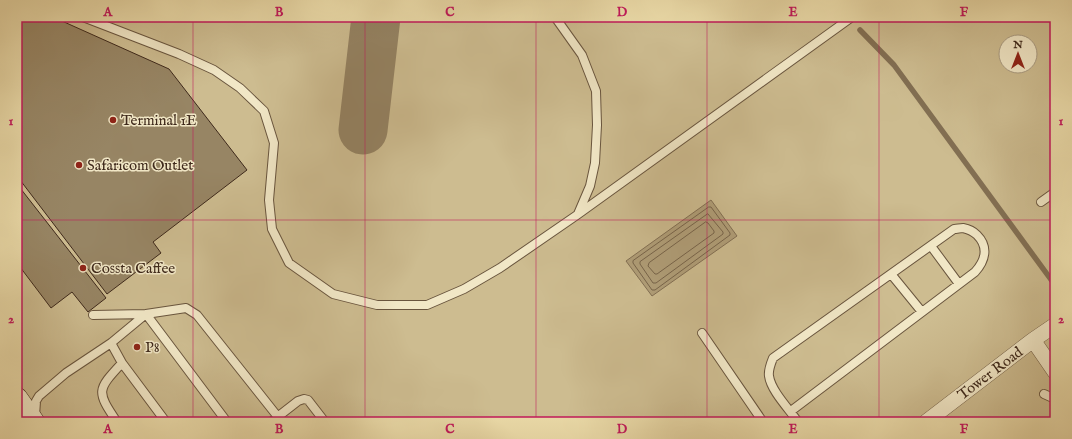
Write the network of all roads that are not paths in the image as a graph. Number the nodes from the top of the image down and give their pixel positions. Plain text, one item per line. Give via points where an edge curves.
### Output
1 (83, 17) edge
2 (555, 17) edge
3 (852, 17) edge
4 (1055, 192) edge
5 (1041, 202) dead end
6 (577, 215) junction
7 (931, 246) junction
8 (891, 274) junction
9 (959, 284) junction
10 (922, 312) junction
11 (93, 314) dead end
12 (146, 314) junction
13 (1055, 324) edge
14 (702, 333) dead end
15 (1033, 340) junction
16 (111, 343) junction
17 (122, 363) junction
18 (1055, 372) edge
19 (1044, 394) dead end
20 (17, 398) edge
21 (1055, 399) edge
22 (791, 411) junction
23 (275, 419) edge
24 (35, 422) edge
25 (117, 422) edge
26 (166, 422) edge
27 (227, 422) edge
28 (325, 422) edge
29 (763, 422) edge
30 (798, 422) edge
31 (926, 422) edge

1 - 6 lane via 214,70 240,88 264,111 274,143 268,200 272,229 289,263 333,294 377,305 427,305 464,289 500,268
2 - 6 lane via 582,55 596,91 594,163 590,186
3 - 6 lane
4 - 5 lane
7 - 8 lane
7 - 9 lane
7 - 9 lane via 954,229 964,228 974,232 981,239 985,248 984,258 975,272
8 - 10 lane
8 - 22 lane via 773,358 769,377 774,389
9 - 10 lane
10 - 22 lane
11 - 12 lane
12 - 16 lane
12 - 23 lane via 186,308 197,315
12 - 27 lane
13 - 15 street, Tower Road
14 - 29 lane
15 - 18 street
15 - 31 street, Tower Road
16 - 17 lane
16 - 24 lane via 66,373 39,396 36,401
17 - 25 lane via 102,387 102,398
17 - 26 lane
19 - 21 lane
20 - 24 main road
22 - 30 lane
23 - 28 lane via 304,399 308,400

